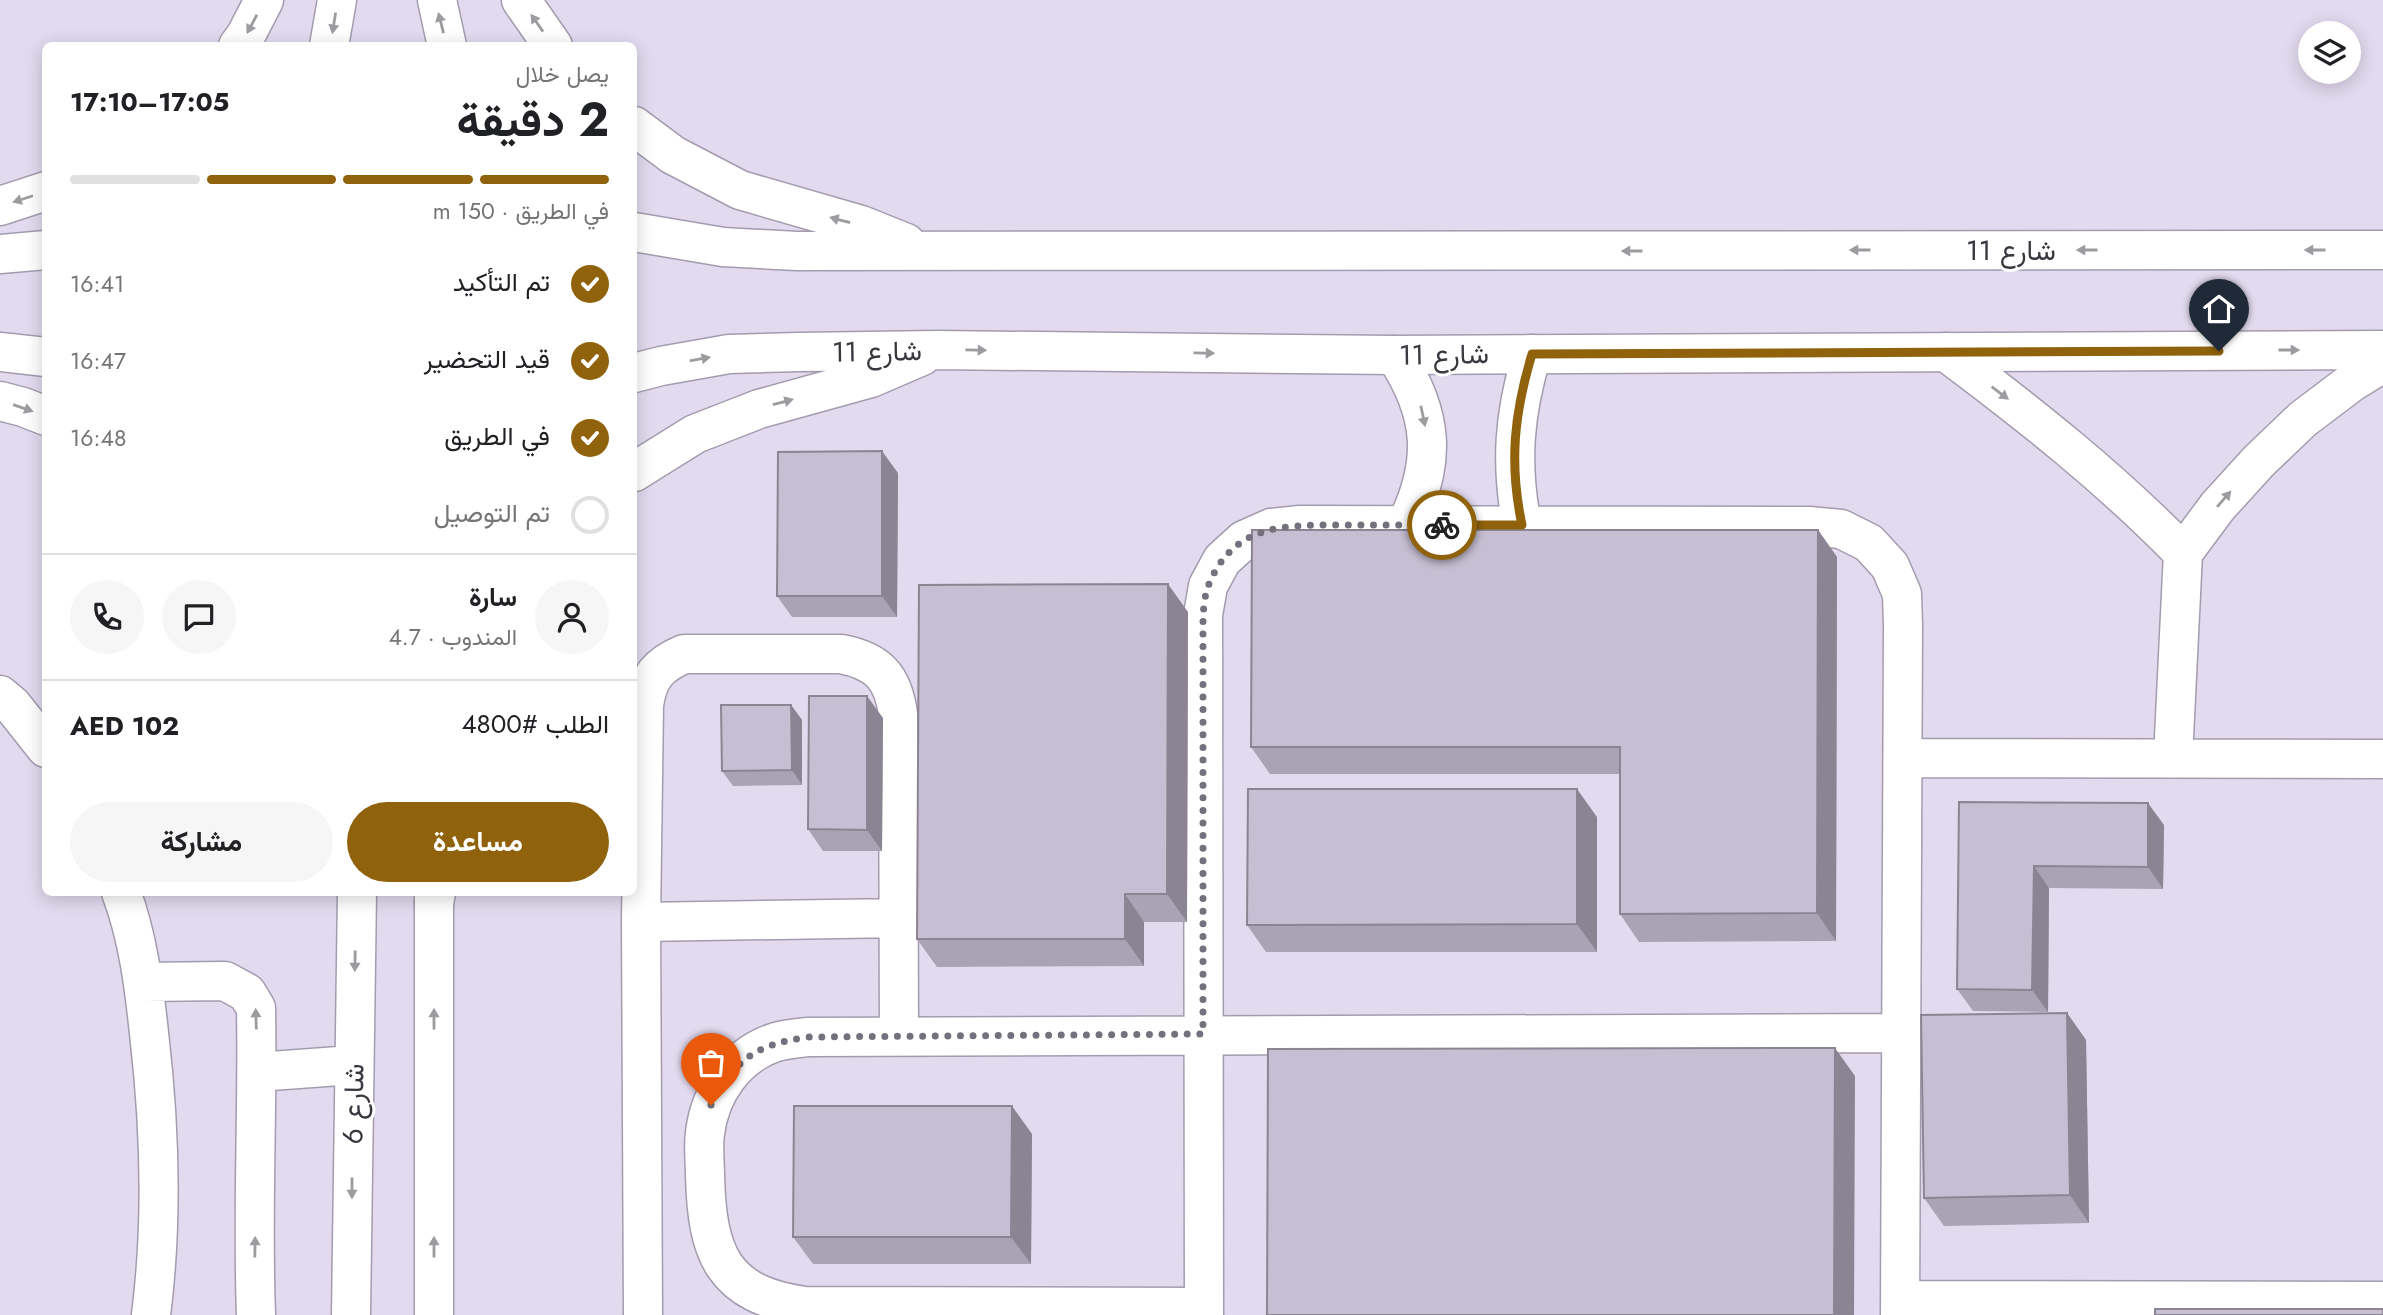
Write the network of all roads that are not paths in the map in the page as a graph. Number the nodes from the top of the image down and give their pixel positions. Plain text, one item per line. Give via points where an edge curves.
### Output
1 (264, 0) edge
2 (337, 0) edge
3 (437, 0) edge
4 (521, 0) edge
5 (240, 42) edge
6 (330, 42) edge
7 (446, 42) edge
8 (550, 42) edge
9 (637, 128) edge
10 (42, 192) edge
11 (0, 206) edge
12 (637, 233) edge
13 (42, 250) edge
14 (2383, 250) edge
15 (928, 251) junction
16 (0, 254) edge
17 (937, 350) junction
18 (2383, 350) edge
19 (0, 352) edge
20 (1946, 352) junction
21 (1532, 354) junction
22 (1395, 355) junction
23 (42, 357) edge
24 (2383, 363) edge
25 (637, 372) edge
26 (0, 401) edge
27 (42, 414) edge
28 (637, 470) edge
29 (1406, 525) junction
30 (1522, 525) junction
31 (2183, 553) junction
32 (0, 695) edge
33 (42, 743) edge
34 (1903, 758) junction
35 (2173, 758) junction
36 (2383, 759) edge
37 (123, 896) edge
38 (357, 896) edge
39 (435, 896) edge
40 (899, 918) junction
41 (641, 922) junction
42 (144, 982) junction
43 (1900, 1033) junction
44 (1203, 1034) junction
45 (899, 1036) junction
46 (353, 1065) junction
47 (257, 1072) junction
48 (2383, 1301) edge
49 (1900, 1307) edge
50 (2125, 1307) edge
51 (1204, 1311) edge
52 (150, 1315) edge
53 (256, 1315) edge
54 (351, 1315) edge
55 (435, 1315) edge
56 (643, 1315) edge

1 -> 5 main road
2 -> 6 main road
7 -> 3 main road
8 -> 4 main road
15 -> 9 main road via 861,225 740,190 673,155
10 -> 11 main road
12 - 15 main road, شارع 11 via 723,247
13 - 16 main road
14 -> 15 main road, شارع 11
17 -> 22 main road, شارع 11
25 -> 17 main road, شارع 11 via 729,354
28 -> 17 main road via 695,434 760,409 871,378
20 -> 18 main road, شارع 11
19 - 23 main road
20 - 21 main road, شارع 11
20 -> 31 main road via 2077,453
21 - 22 main road, شارع 11
21 - 30 main road via 1514,439
22 -> 29 main road via 1412,380 1427,439 1427,469
31 -> 24 main road via 2218,506 2303,419
26 -> 27 main road
29 - 30 main road
29 - 44 main road via 1271,528 1244,540 1222,560 1208,586 1203,615
30 - 34 main road via 1809,526 1840,529 1869,543 1890,566 1902,594
31 - 35 main road
32 - 33 main road
34 - 35 main road
34 - 43 main road
35 - 36 main road
37 - 42 main road
38 -> 46 main road, شارع 6
55 -> 39 main road
40 - 41 main road
40 - 41 main road via 898,714 888,679 860,657 841,654 684,654 655,673 643,705
40 - 45 main road
41 - 56 main road
47 -> 42 main road via 256,1008 247,993 225,981
42 - 52 main road via 156,1098 159,1193
43 - 44 main road
43 - 49 main road
44 - 45 main road
44 - 51 main road
45 - 51 main road via 776,1042 749,1055 726,1077 711,1105 705,1135 706,1213 712,1242 727,1269 748,1289 776,1302 805,1306
46 - 47 main road
46 -> 54 main road, شارع 6
53 -> 47 main road
48 - 50 main road
49 - 50 main road

